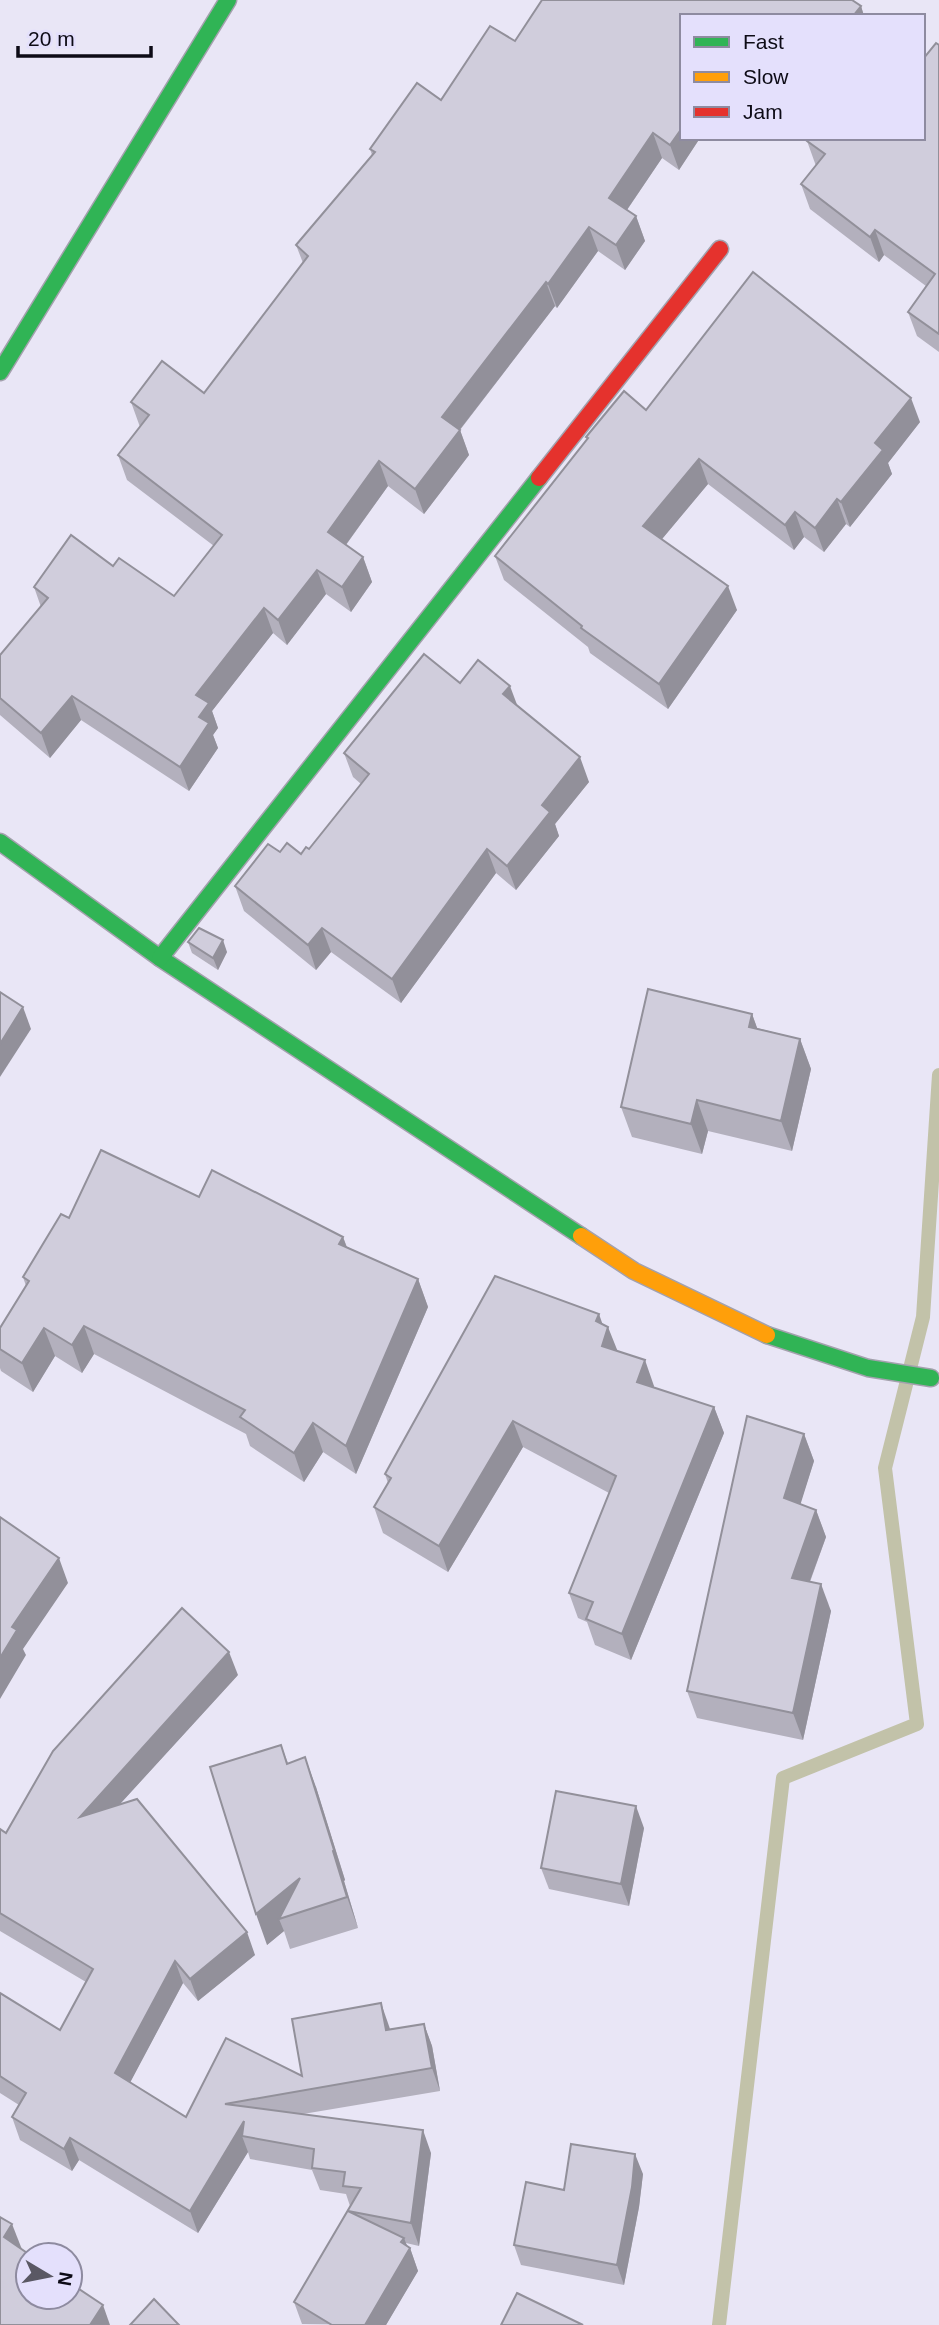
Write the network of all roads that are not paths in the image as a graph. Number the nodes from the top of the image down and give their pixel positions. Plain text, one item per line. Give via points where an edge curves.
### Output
1 (228, 0) edge
2 (720, 249) dead end
3 (0, 372) edge
4 (0, 842) edge
5 (160, 958) junction
6 (931, 1378) dead end

1 - 3 street
2 - 5 street
4 - 5 street
5 - 6 street via 634,1271 768,1336 868,1368

